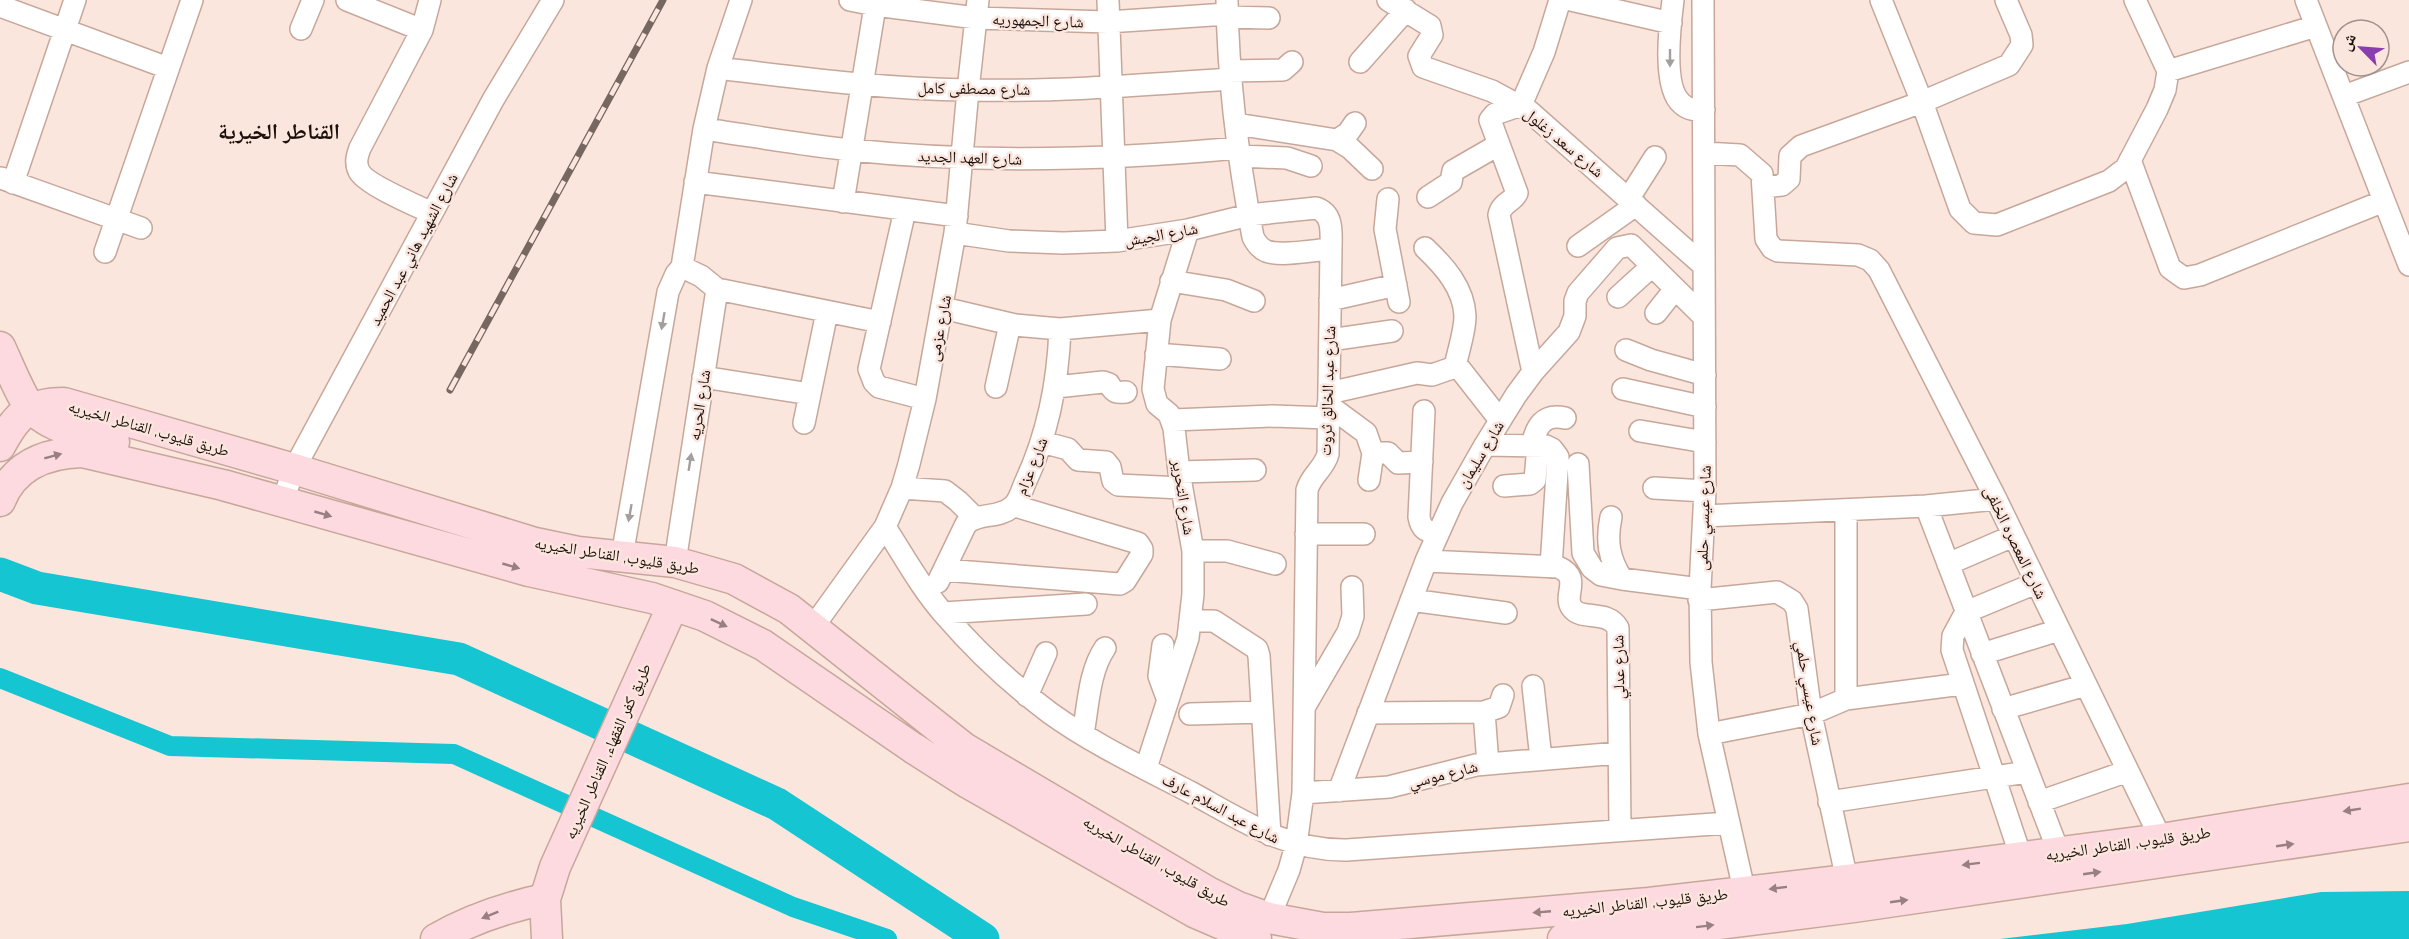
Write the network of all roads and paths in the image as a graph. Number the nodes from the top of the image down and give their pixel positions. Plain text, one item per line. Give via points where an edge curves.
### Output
1 (75, 0) edge
2 (192, 0) edge
3 (313, 0) edge
4 (347, 0) edge
5 (430, 0) edge
6 (553, 0) edge
7 (741, 0) edge
8 (850, 0) edge
9 (1108, 0) edge
10 (1560, 0) edge
11 (1571, 0) edge
12 (1672, 0) edge
13 (1703, 0) edge
14 (1881, 0) edge
15 (2006, 0) edge
16 (2135, 0) edge
17 (2307, 0) edge
18 (875, 3) edge
19 (1597, 3) edge
20 (1397, 5) edge
21 (0, 6) edge
22 (378, 6) edge
23 (977, 9) edge
24 (1227, 10) edge
25 (1269, 18) dead end
26 (1108, 22) junction
27 (1671, 23) junction
28 (2316, 26) junction
29 (301, 29) dead end
30 (65, 30) junction
31 (422, 30) junction
32 (1292, 62) dead end
33 (1360, 62) dead end
34 (168, 68) junction
35 (718, 68) junction
36 (2168, 71) junction
37 (2409, 72) edge
38 (1230, 75) junction
39 (862, 85) junction
40 (1110, 88) junction
41 (968, 90) junction
42 (2344, 96) junction
43 (1922, 102) junction
44 (1521, 105) junction
45 (1704, 110) junction
46 (1356, 123) dead end
47 (1236, 124) junction
48 (704, 129) junction
49 (1337, 140) junction
50 (1498, 145) junction
51 (852, 150) junction
52 (1239, 152) junction
53 (1704, 153) junction
54 (1655, 157) dead end
55 (961, 158) junction
56 (1112, 158) junction
57 (2130, 160) junction
58 (1311, 166) dead end
59 (1372, 169) dead end
60 (7, 180) edge
61 (695, 182) junction
62 (1765, 187) junction
63 (1428, 197) dead end
64 (1388, 199) dead end
65 (2384, 201) junction
66 (843, 202) junction
67 (1632, 202) junction
68 (905, 210) junction
69 (432, 213) junction
70 (1249, 215) junction
71 (116, 219) junction
72 (956, 225) junction
73 (141, 228) dead end
74 (1188, 231) junction
75 (2403, 231) edge
76 (1117, 241) junction
77 (1578, 246) dead end
78 (1425, 248) dead end
79 (1331, 249) junction
80 (105, 252) dead end
81 (2409, 265) edge
82 (1652, 266) junction
83 (1704, 266) junction
84 (682, 267) junction
85 (1171, 281) junction
86 (717, 289) junction
87 (1675, 289) junction
88 (1618, 297) dead end
89 (1330, 300) junction
90 (1254, 301) dead end
91 (943, 308) junction
92 (827, 312) junction
93 (1656, 313) dead end
94 (1703, 316) junction
95 (1160, 320) junction
96 (880, 322) junction
97 (1010, 324) junction
98 (1060, 329) junction
99 (1392, 331) dead end
100 (1330, 340) junction
101 (0, 347) edge
102 (1626, 350) dead end
103 (1156, 354) junction
104 (1220, 358) dead end
105 (1455, 367) junction
106 (1533, 372) junction
107 (1705, 375) junction
108 (703, 377) junction
109 (996, 387) dead end
110 (1056, 387) junction
111 (1623, 389) dead end
112 (1126, 392) dead end
113 (810, 394) junction
114 (925, 399) junction
115 (1328, 406) junction
116 (1705, 407) junction
117 (1424, 411) dead end
118 (1565, 418) dead end
119 (1173, 420) junction
120 (1500, 420) junction
121 (804, 423) dead end
122 (10, 425) edge
123 (1640, 431) dead end
124 (1042, 442) junction
125 (1705, 442) junction
126 (1485, 445) junction
127 (1535, 446) junction
128 (1373, 453) junction
129 (1422, 462) junction
130 (294, 469) junction
131 (1255, 470) dead end
132 (1557, 476) junction
133 (1181, 480) junction
134 (1369, 480) dead end
135 (223, 485) junction
136 (1504, 486) dead end
137 (902, 488) junction
138 (1654, 488) dead end
139 (1705, 491) junction
140 (3, 494) edge
141 (1995, 499) junction
142 (1555, 502) junction
143 (1580, 502) junction
144 (282, 503) junction
145 (1015, 506) junction
146 (1926, 506) junction
147 (1846, 510) junction
148 (1704, 516) junction
149 (974, 517) junction
150 (1611, 517) dead end
151 (885, 527) junction
152 (1553, 529) junction
153 (1582, 533) junction
154 (1306, 534) junction
155 (1364, 534) dead end
156 (1437, 534) junction
157 (2013, 536) junction
158 (1193, 551) junction
159 (622, 556) junction
160 (1426, 561) junction
161 (675, 562) junction
162 (1275, 564) dead end
163 (1948, 564) junction
164 (1551, 567) junction
165 (944, 570) junction
166 (1622, 579) junction
167 (2036, 583) junction
168 (1352, 587) dead end
169 (1700, 594) junction
170 (1411, 600) junction
171 (1086, 604) dead end
172 (673, 605) junction
173 (937, 605) junction
174 (1966, 612) junction
175 (1506, 613) dead end
176 (1191, 621) junction
177 (813, 627) junction
178 (2059, 630) junction
179 (1164, 645) dead end
180 (1105, 648) dead end
181 (1046, 653) dead end
182 (1982, 654) junction
183 (1962, 684) junction
184 (2086, 685) junction
185 (1533, 686) dead end
186 (1503, 695) dead end
187 (1027, 696) junction
188 (1167, 698) junction
189 (1846, 699) junction
190 (1304, 707) junction
191 (2003, 709) junction
192 (1262, 711) junction
193 (1484, 712) junction
194 (1368, 713) junction
195 (1190, 714) dead end
196 (1811, 714) junction
197 (1083, 734) junction
198 (1709, 734) junction
199 (1619, 753) junction
200 (1541, 759) junction
201 (1488, 764) junction
202 (1146, 768) junction
203 (2128, 771) junction
204 (2027, 772) junction
205 (1994, 777) junction
206 (1339, 791) junction
207 (1303, 793) junction
208 (2409, 799) edge
209 (1829, 802) junction
210 (2039, 802) junction
211 (1728, 823) junction
212 (2409, 826) edge
213 (1620, 831) junction
214 (1270, 835) junction
215 (2161, 839) junction
216 (1296, 844) junction
217 (2060, 854) junction
218 (2021, 857) junction
219 (1847, 880) junction
220 (545, 899) junction
221 (1748, 906) junction
222 (1263, 929) edge
223 (436, 939) edge
224 (547, 939) edge
225 (1563, 939) edge

1 - 30 street
2 - 34 street
3 - 29 street
4 - 22 street
5 - 31 street
6 - 69 street, شارع الشهيد هاني عبد الحميد
7 - 35 street
8 - 18 street, شارع الجمهوريه
9 - 26 street
10 - 44 street via 1544,52
11 - 19 street
12 - 27 street
13 - 45 street, شارع عيسي حلمى
14 - 43 street
15 - 43 street via 2021,34 2017,56 2009,65
16 - 36 street
17 - 28 street
18 - 23 street, شارع الجمهوريه
18 - 39 street
19 - 27 street
20 - 33 street
20 - 44 street, شارع سعد زغلول via 1426,22 1431,30 1419,56 1423,67
21 - 30 street
22 - 31 street
23 - 26 street, شارع الجمهوريه
23 - 41 street, شارع عزمى
24 - 25 street, شارع الجمهوريه
24 - 26 street, شارع الجمهوريه
24 - 38 street
26 - 40 street
27 -> 45 street via 1670,82 1674,93 1690,110
28 - 36 street
28 - 42 street
30 - 34 street
30 - 60 street
31 - 69 street via 360,148 357,163 369,181
32 - 38 street, شارع مصطفى كامل via 1283,70
34 - 71 street
35 - 39 street, شارع مصطفى كامل
35 - 48 street
36 - 57 street via 2157,109
37 - 42 street
38 - 40 street, شارع مصطفى كامل
38 - 47 street
39 - 41 street, شارع مصطفى كامل
39 - 51 street
40 - 41 street, شارع مصطفى كامل
40 - 56 street
41 - 55 street, شارع عزمى
42 - 65 street
43 - 57 street via 1960,209 1974,223 1997,225 2109,182 2127,168
43 - 62 street via 1801,146 1790,156 1789,179
44 - 50 street via 1492,117 1490,124
44 - 67 street, شارع سعد زغلول
45 - 53 street, شارع عيسي حلمى
46 - 49 street
47 - 49 street
47 - 52 street
48 - 51 street, شارع العهد الجديد
48 - 61 street
49 - 59 street
50 - 63 street via 1453,171 1451,182
50 - 106 street via 1518,193 1499,215
51 - 55 street, شارع العهد الجديد
51 - 66 street
52 - 56 street, شارع العهد الجديد
52 - 58 street, شارع العهد الجديد via 1287,158
52 - 70 street
53 - 62 street via 1740,155 1762,174
53 - 83 street, شارع عيسي حلمى
54 - 67 street
55 - 56 street, شارع العهد الجديد
55 - 72 street, شارع عزمى
56 - 76 street
57 - 65 street via 2170,268 2184,278
60 - 71 street
61 - 66 street, شارع الجيش
61 - 84 street
62 - 141 street, شارع المعصره الخلفى via 1766,239 1772,248 1858,255 1879,270
64 - 89 street via 1385,229 1398,294
65 - 75 street
66 - 68 street, شارع الجيش
67 - 77 street
67 - 83 street, شارع سعد زغلول
68 - 72 street, شارع الجيش
68 - 96 street
69 - 130 street, شارع الشهيد هاني عبد الحميد
70 - 74 street, شارع الجيش
70 - 79 street via 1253,237 1266,251
70 - 79 street, شارع الجيش via 1323,210 1330,220
71 - 73 street
71 - 80 street
72 - 76 street, شارع الجيش via 1009,241
72 - 91 street, شارع عزمى
74 - 76 street, شارع الجيش
74 - 85 street
75 - 81 street
78 - 105 street via 1445,266 1458,290 1465,316
79 - 89 street, شارع عبد الخالق ثروت
82 - 87 street, شارع سليمان
82 - 88 street
82 - 106 street, شارع سليمان via 1631,245 1617,248 1578,293 1569,332
83 - 94 street, شارع عيسي حلمى
84 - 86 street
84 -> 159 street via 668,292
85 - 90 street via 1226,290
85 - 95 street
86 - 92 street
86 - 108 street, شارع الحريه
87 - 93 street
87 - 94 street, شارع سليمان
89 - 100 street, شارع عبد الخالق ثروت
91 - 97 street
91 - 114 street, شارع عزمى
92 - 96 street
92 - 113 street
94 - 107 street, شارع عيسي حلمى
95 - 98 street
95 - 103 street
96 - 114 street via 869,369 874,382 885,389
97 - 98 street
97 - 109 street
98 - 110 street, شارع عزام
99 - 100 street
100 - 115 street, شارع عبد الخالق ثروت
101 - 122 main road via 24,399
102 - 107 street
103 - 104 street
103 - 119 street via 1154,398
105 - 115 street via 1432,375 1417,373
105 - 120 street
106 - 120 street, شارع سليمان
107 - 116 street, شارع عيسي حلمى
108 - 113 street
161 -> 108 street, شارع الحريه
110 - 112 street via 1103,382 1117,393
110 - 124 street, شارع عزام
111 - 116 street
113 - 121 street
114 - 137 street, شارع عزمى
115 - 119 street via 1273,416
115 - 128 street via 1366,433
115 - 154 street, شارع عبد الخالق ثروت via 1326,463 1309,482
116 - 125 street, شارع عيسي حلمى
117 - 129 street
118 - 127 street via 1557,416 1541,422 1536,429
119 - 133 street, شارع التحرير
120 - 126 street, شارع سليمان
122 - 130 main road, طريق قليوب, القناطر الخيريه via 51,403 64,403
122 - 135 main road via 44,420 202,467
123 - 125 street
124 - 133 street via 1068,449 1078,460 1106,462 1118,485
124 - 145 street, شارع عزام
125 - 139 street, شارع عيسي حلمى
126 - 127 street
126 - 156 street, شارع سليمان
127 - 132 street via 1546,446 1556,453
127 - 136 street via 1535,480
128 - 129 street via 1388,453 1398,463
128 - 134 street
129 - 156 street via 1420,522 1426,531
130 - 144 street, شارع الشهيد هاني عبد الحميد
130 - 159 main road, طريق قليوب, القناطر الخيريه via 535,543
131 - 133 street
132 - 142 street
132 - 143 street, شارع عيسي حلمي via 1578,470
133 - 158 street, شارع التحرير
140 -> 135 main road, طريق قليوب, القناطر الخيريه via 20,471 33,462 65,452 82,452
135 - 144 main road, طريق قليوب, القناطر الخيريه
137 - 149 street via 945,491
137 - 151 street, شارع عزمى
138 - 139 street
139 - 148 street, شارع عيسي حلمى
141 - 146 street
141 - 157 street, شارع المعصره الخلفى
142 - 143 street
142 - 152 street
143 - 153 street, شارع عيسي حلمي
144 -> 172 main road, طريق قليوب, القناطر الخيريه via 529,571
145 - 149 street, شارع عزام via 1001,514
145 - 165 street via 1138,543 1142,554 1120,584
146 - 147 street
146 - 163 street
147 - 148 street
147 - 189 street
148 - 169 street, شارع عيسي حلمى
149 - 165 street via 966,524
150 - 166 street via 1609,550
151 - 173 street, شارع عبد السلام عارف
151 - 177 street, شارع عزمى
152 - 153 street
152 - 164 street
153 - 166 street, شارع عيسي حلمي via 1583,553 1592,568 1601,575
154 - 155 street
154 - 190 street, شارع عبد الخالق ثروت
156 - 160 street, شارع سليمان
157 - 163 street
157 - 167 street, شارع المعصره الخلفى
158 - 162 street via 1227,551
158 - 176 street, شارع التحرير
159 - 161 main road, طريق قليوب, القناطر الخيريه
160 - 164 street
160 - 170 street, شارع سليمان
161 - 177 main road, طريق قليوب, القناطر الخيريه via 734,579 780,603
163 - 174 street
164 - 199 street, شارع عدلي via 1566,570 1569,575 1572,609 1605,617 1618,628
165 - 173 street
166 - 169 street, شارع عيسي حلمي
167 - 174 street
167 - 178 street, شارع المعصره الخلفى
168 - 190 street via 1353,616 1348,632
169 - 196 street, شارع عيسي حلمي via 1778,592 1792,601 1797,609
169 - 198 street, شارع عيسي حلمى via 1701,662
170 - 175 street
170 - 194 street, شارع سليمان
171 - 173 street
172 - 220 main road, طريق كفر الفقهاء, القناطر الخيريه via 555,867
172 -> 222 main road, طريق قليوب, القناطر الخيريه via 763,645 968,783 1194,912
173 - 187 street, شارع عبد السلام عارف
174 - 182 street
174 - 183 street via 1953,636 1952,650
176 - 188 street, شارع التحرير
176 - 192 street via 1214,621 1257,649
177 - 222 main road, طريق قليوب, القناطر الخيريه via 987,763 1238,907
178 - 182 street
178 - 184 street, شارع المعصره الخلفى
179 - 188 street via 1159,676
180 - 197 street via 1095,668
181 - 187 street
182 - 191 street
183 - 189 street
183 - 205 street
184 - 191 street
184 - 203 street, شارع المعصره الخلفى
185 - 200 street
186 - 193 street via 1498,707
187 - 197 street, شارع عبد السلام عارف
188 - 202 street, شارع التحرير
189 - 196 street
190 - 207 street, شارع عبد الخالق ثروت
191 - 204 street
192 - 195 street
192 - 214 street
193 - 194 street
193 - 201 street
194 - 206 street, شارع سليمان
196 - 198 street
196 - 209 street, شارع عيسي حلمي
197 - 202 street, شارع عبد السلام عارف
198 - 211 street, شارع عيسي حلمى
199 - 200 street, شارع موسي
199 - 213 street, شارع عدلي
200 - 201 street, شارع موسي
201 - 206 street, شارع موسي via 1444,772 1417,782
202 - 214 street, شارع عبد السلام عارف
203 - 210 street
203 - 215 street, شارع المعصره الخلفى
204 - 205 street
204 - 210 street
205 - 209 street
205 - 218 street
206 - 207 street, شارع موسي
207 - 216 street, شارع عبد الخالق ثروت
208 -> 215 main road, طريق قليوب, القناطر الخيريه
209 - 219 street, شارع عيسي حلمي
210 - 217 street
211 - 213 street, شارع عبد السلام عارف
211 - 221 street, شارع عيسي حلمى
221 -> 212 main road, طريق قليوب, القناطر الخيريه via 1866,905
213 - 216 street, شارع عبد السلام عارف via 1347,850
214 - 216 street, شارع عبد السلام عارف
215 - 217 main road, طريق قليوب, القناطر الخيريه
216 - 222 street, شارع عبد الخالق ثروت
217 - 218 main road, طريق قليوب, القناطر الخيريه
218 -> 219 main road, طريق قليوب, القناطر الخيريه
219 -> 221 main road, طريق قليوب, القناطر الخيريه
220 -> 223 main road via 504,910
220 - 224 main road, طريق كفر الفقهاء, القناطر الخيريه
221 -> 222 main road, طريق قليوب, القناطر الخيريه via 1649,903 1351,928
225 -> 221 main road, طريق قليوب, القناطر الخيريه via 1655,932

